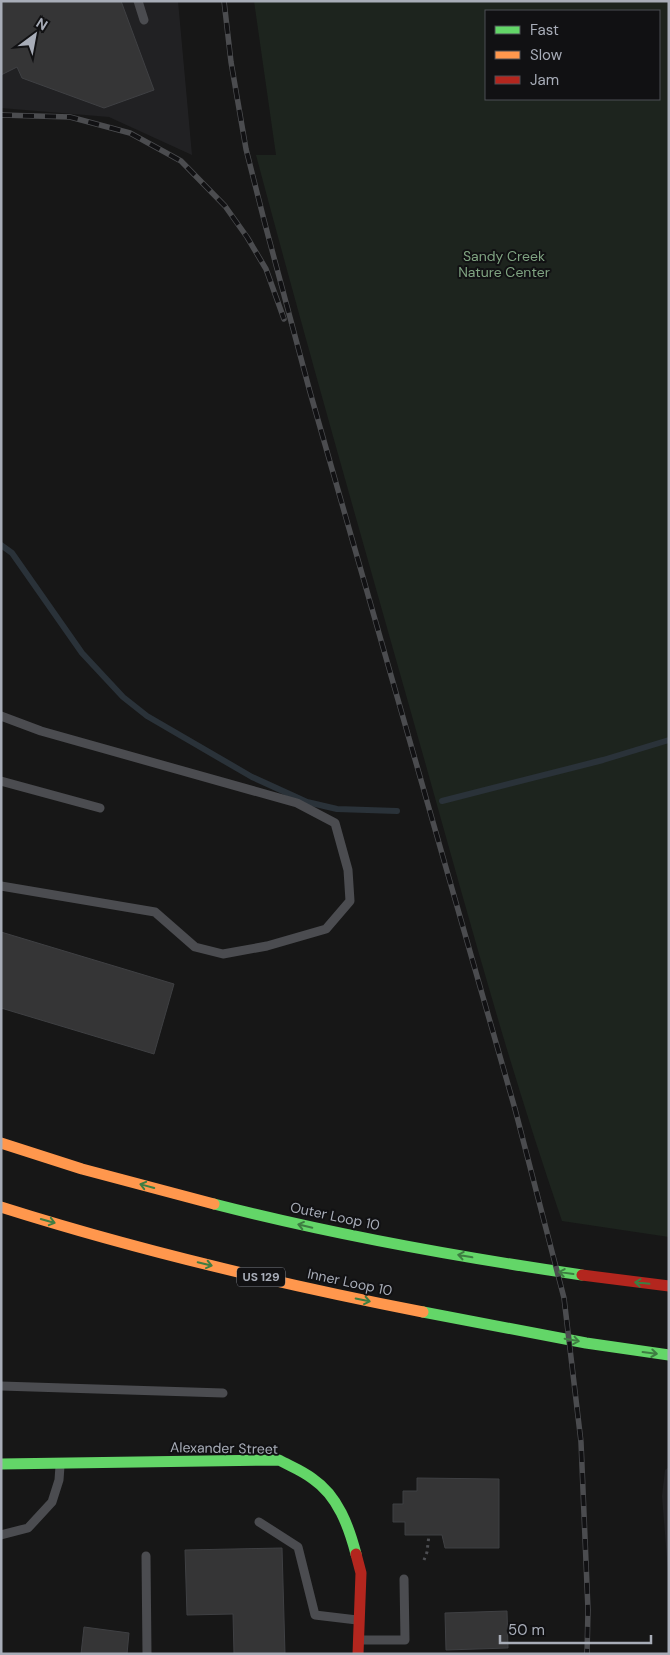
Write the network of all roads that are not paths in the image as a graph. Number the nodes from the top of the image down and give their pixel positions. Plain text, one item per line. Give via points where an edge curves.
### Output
1 (138, 1) edge
2 (144, 20) dead end
3 (1, 716) edge
4 (1, 781) edge
5 (100, 808) dead end
6 (1, 886) edge
7 (1, 1143) edge
8 (1, 1207) edge
9 (669, 1286) edge
10 (669, 1355) edge
11 (1, 1386) edge
12 (223, 1393) dead end
13 (1, 1464) edge
14 (60, 1464) junction
15 (259, 1522) dead end
16 (1, 1535) edge
17 (146, 1556) dead end
18 (404, 1579) dead end
19 (360, 1620) junction
20 (359, 1640) junction
21 (147, 1654) edge
22 (358, 1654) edge

1 - 2 lane
3 - 6 lane via 42,731 305,807 335,823 348,870 350,901 326,929 267,946 223,954 194,947 155,912
4 - 5 lane
9 -> 7 main road, Outer Loop 10 via 512,1265 321,1229 233,1209
8 -> 10 main road, Inner Loop 10 / US 129 via 204,1264 524,1331
11 - 12 lane
13 - 14 main road, Alexander Street
14 - 16 lane via 52,1502 28,1528
14 - 19 main road, Alexander Street via 279,1460 314,1479 334,1499 350,1531 361,1573
15 - 19 lane via 298,1547 315,1615
17 - 21 lane
18 - 20 lane via 405,1640
19 - 20 main road, Alexander Street
20 - 22 main road, Alexander Street

